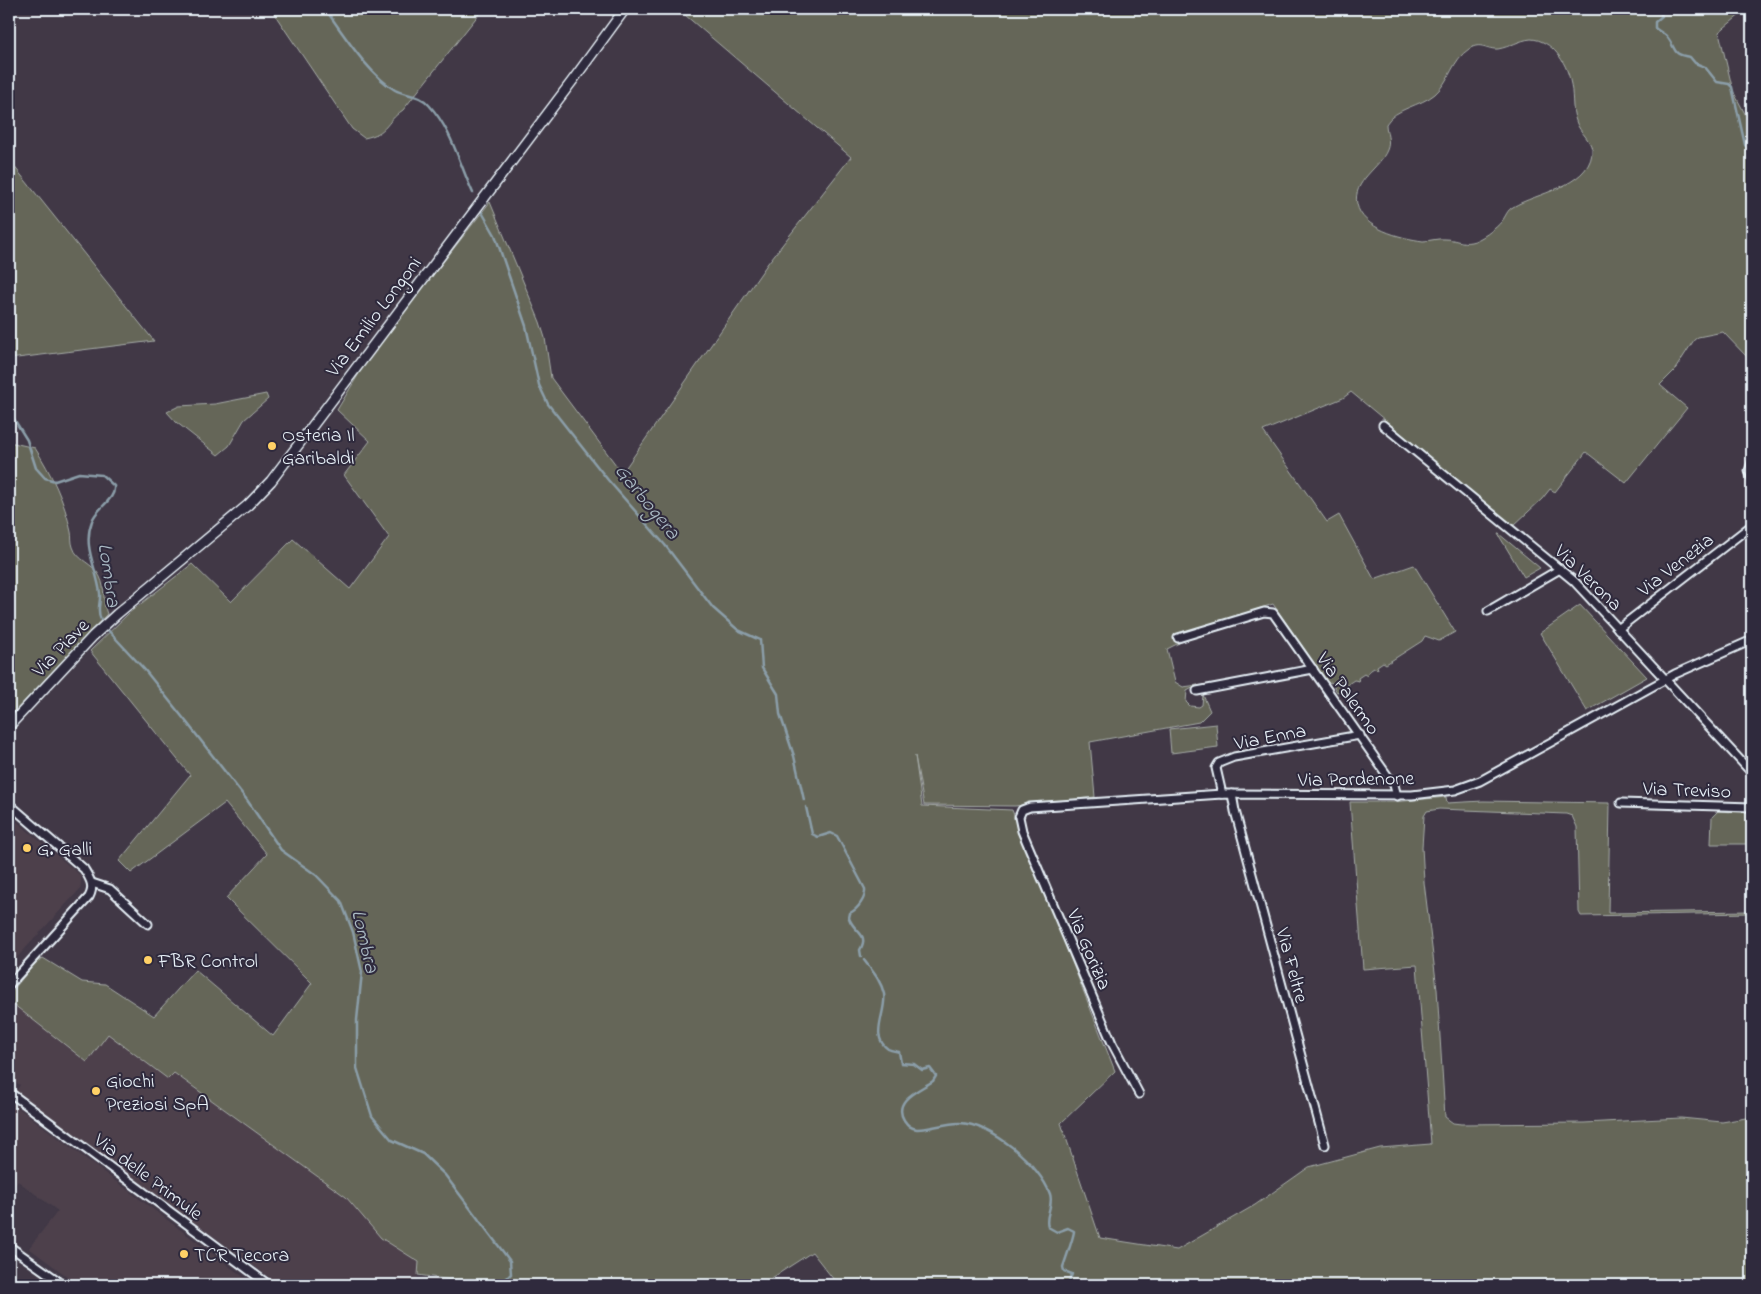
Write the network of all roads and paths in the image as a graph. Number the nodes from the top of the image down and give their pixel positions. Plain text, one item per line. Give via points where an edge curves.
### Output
1 (625, 9) edge
2 (1384, 425) dead end
3 (1752, 463) edge
4 (1752, 478) edge
5 (1752, 525) edge
6 (1560, 569) junction
7 (1488, 611) dead end
8 (117, 614) joint
9 (1618, 628) junction
10 (1178, 638) dead end
11 (1752, 640) edge
12 (1313, 669) junction
13 (1666, 680) junction
14 (1197, 690) dead end
15 (9, 726) edge
16 (1360, 735) junction
17 (1752, 773) edge
18 (1222, 794) junction
19 (1232, 794) junction
20 (1397, 796) junction
21 (1620, 803) dead end
22 (9, 804) edge
23 (1752, 807) edge
24 (1020, 813) joint
25 (92, 883) junction
26 (148, 924) dead end
27 (9, 985) edge
28 (9, 1092) edge
29 (1139, 1094) dead end
30 (1325, 1145) dead end
31 (9, 1246) edge
32 (64, 1285) edge
33 (269, 1285) edge

1 - 8 street, Via Emilio Longoni via 271,481 248,505
2 - 6 street, Via Verona
3 - 4 street via 1749,469
5 - 9 street, Via Venezia
6 - 7 street
6 - 9 street, Via Verona
8 - 15 street, Via Piave
9 - 13 street, Via Verona
10 - 12 street, Via Palermo via 1270,612
11 - 13 street, Via Pordenone
12 - 14 street
12 - 16 street, Via Palermo
13 - 17 street, Via Verona
13 - 20 street, Via Pordenone via 1473,784 1447,791
16 - 18 street, Via Enna via 1221,762 1216,768
16 - 20 street, Via Palermo via 1395,786
18 - 19 street, Via Pordenone
18 - 24 street, Via Pordenone via 1030,807
19 - 20 street, Via Pordenone
19 - 30 street, Via Feltre
21 - 23 street, Via Treviso
22 - 25 street via 84,869
24 - 29 street, Via Gorizia via 1019,822 1030,850 1112,1043
25 - 26 street via 110,889
25 - 27 street via 89,897
28 - 33 street, Via delle Primule
31 - 32 street

